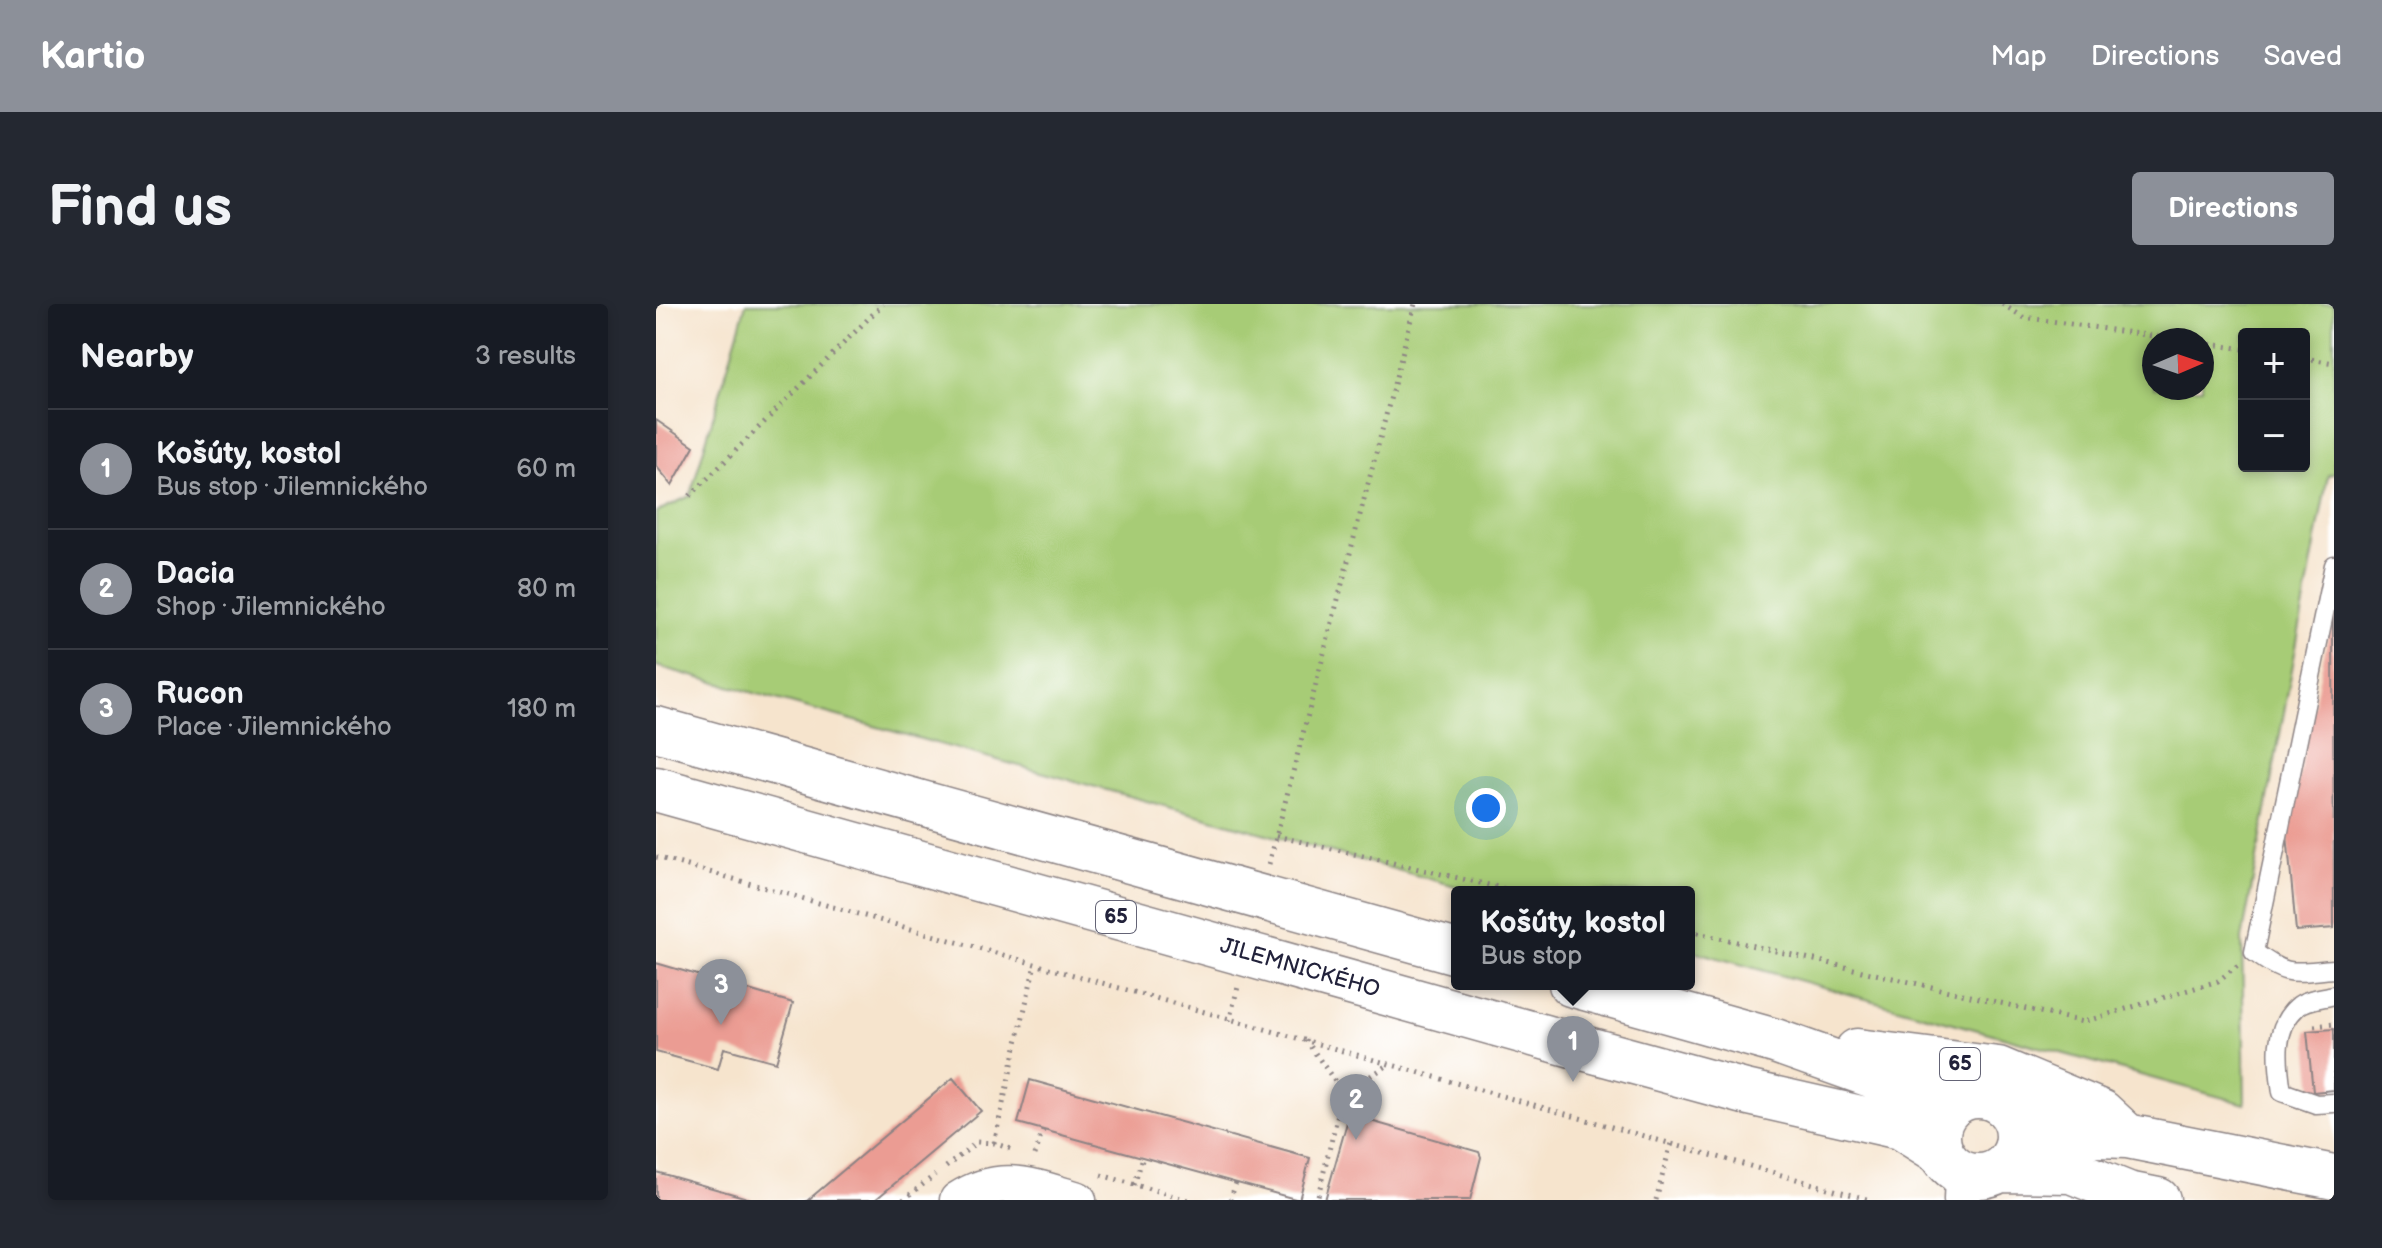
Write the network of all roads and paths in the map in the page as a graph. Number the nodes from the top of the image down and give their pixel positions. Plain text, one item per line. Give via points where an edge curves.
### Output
1 (883, 304) edge
2 (1415, 304) edge
3 (2002, 304) edge
4 (2142, 334) edge
5 (2214, 345) edge
6 (2238, 348) edge
7 (2310, 359) edge
8 (2334, 363) edge
9 (690, 496) dead end
10 (2334, 565) edge
11 (656, 729) edge
12 (656, 789) edge
13 (1276, 836) junction
14 (656, 857) edge
15 (1269, 868) dead end
16 (1493, 886) edge
17 (1695, 932) edge
18 (1451, 950) edge
19 (2254, 952) junction
20 (1035, 964) junction
21 (2334, 969) edge
22 (1240, 979) dead end
23 (1592, 990) edge
24 (2334, 995) edge
25 (1229, 1021) junction
26 (1306, 1040) junction
27 (1775, 1041) junction
28 (1390, 1064) junction
29 (1343, 1093) junction
30 (2334, 1103) edge
31 (1952, 1104) junction
32 (2015, 1119) junction
33 (1043, 1130) dead end
34 (2127, 1136) junction
35 (994, 1143) dead end
36 (1671, 1143) junction
37 (1035, 1156) dead end
38 (1143, 1157) dead end
39 (1966, 1174) edge
40 (2334, 1177) edge
41 (1236, 1183) dead end
42 (1134, 1185) dead end
43 (958, 1200) edge
44 (1078, 1200) edge
45 (1230, 1200) edge
46 (1317, 1200) edge
47 (1656, 1200) edge
48 (1870, 1200) edge
49 (2158, 1200) edge

1 - 9 path
2 - 13 path
3 - 4 path via 2023,317
5 - 6 path
7 - 8 path
10 - 19 lane
11 - 18 main road
12 - 39 main road, JILEMNICKÉHO / 65 via 1622,1059 1900,1127
13 - 15 path
13 - 16 path
14 - 20 path
17 - 19 path via 2083,1022 2218,981
19 - 21 lane via 2277,969
20 - 25 path
20 - 35 path
22 - 25 path
23 - 27 main road, 65
24 - 30 lane via 2299,1005 2287,1020 2276,1051 2282,1092 2316,1104
25 - 26 path
26 - 28 path
26 - 29 path
27 - 31 main road, 65
27 - 34 main road, 65 via 1998,1069 2101,1112
28 - 29 path
28 - 36 path
29 - 46 path
31 - 32 main road, 65 via 1983,1096 1999,1101
31 - 39 main road, 65 via 1939,1124 1937,1140
32 - 34 main road, 65 via 2068,1134
32 - 39 main road via 2018,1142 2009,1163
33 - 37 path
34 - 40 main road, 65
36 - 47 path
36 - 48 path
38 - 42 path
39 - 49 main road via 2071,1171
41 - 45 path
43 - 44 street via 971,1191 1017,1183

